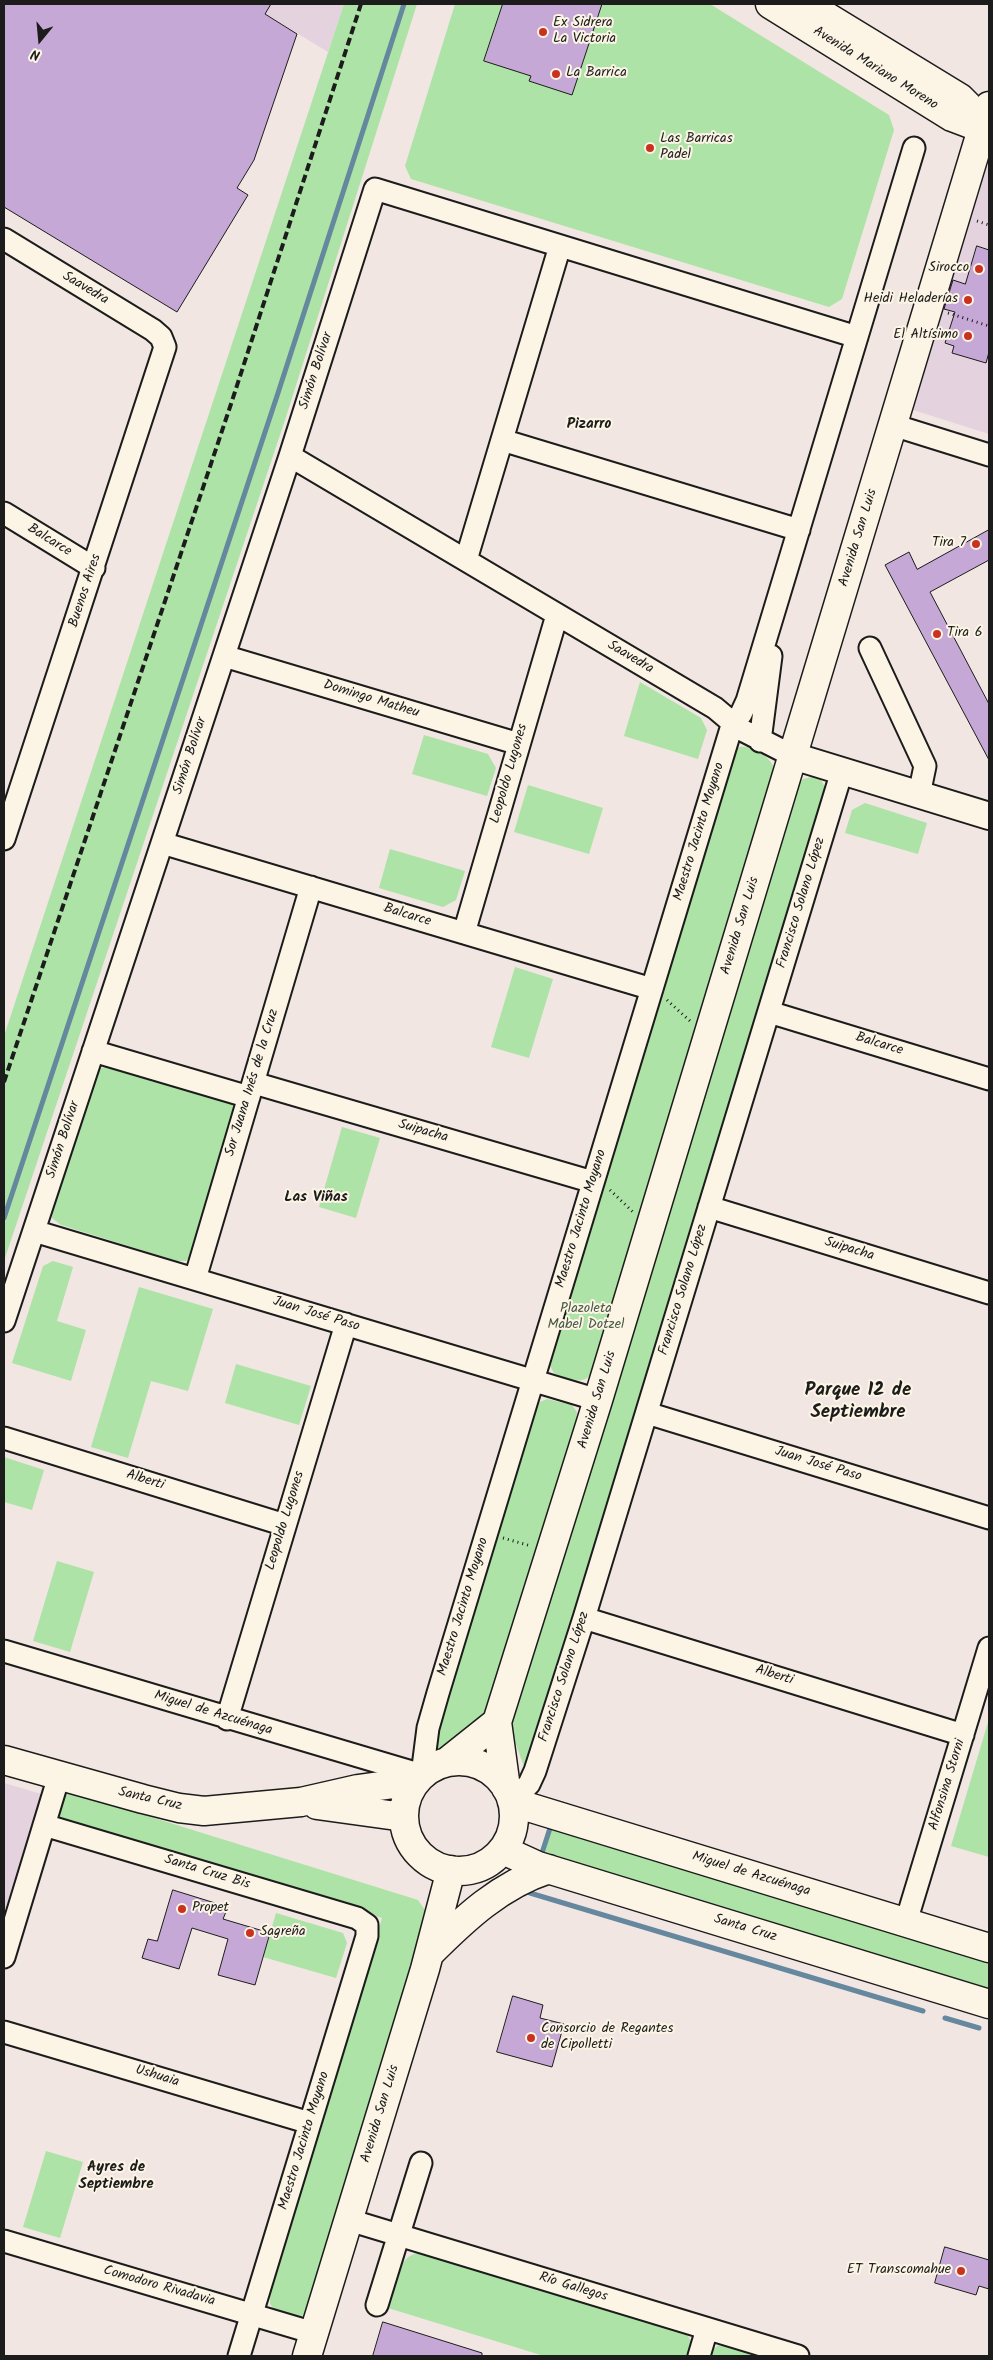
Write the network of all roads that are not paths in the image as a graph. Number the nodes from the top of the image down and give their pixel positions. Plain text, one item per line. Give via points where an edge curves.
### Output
1 (770, 4) edge
2 (806, 4) edge
3 (987, 122) edge
4 (914, 148) dead end
5 (4, 239) edge
6 (560, 246) junction
7 (857, 337) junction
8 (164, 342) joint
9 (893, 425) junction
10 (502, 440) junction
11 (989, 455) edge
12 (290, 456) junction
13 (4, 513) edge
14 (799, 530) junction
15 (466, 560) junction
16 (94, 568) junction
17 (782, 587) junction
18 (558, 615) junction
19 (870, 648) dead end
20 (224, 656) junction
21 (733, 722) junction
22 (760, 741) junction
23 (519, 744) junction
24 (793, 756) junction
25 (842, 771) junction
26 (12, 785) edge
27 (919, 795) junction
28 (989, 816) edge
29 (4, 839) edge
30 (162, 843) junction
31 (311, 887) junction
32 (464, 933) junction
33 (656, 991) junction
34 (769, 1012) junction
35 (93, 1051) junction
36 (989, 1079) edge
37 (251, 1090) junction
38 (593, 1182) junction
39 (709, 1207) junction
40 (34, 1231) junction
41 (195, 1279) junction
42 (989, 1294) edge
43 (4, 1321) edge
44 (346, 1324) junction
45 (533, 1380) junction
46 (598, 1400) junction
47 (647, 1413) junction
48 (4, 1438) edge
49 (989, 1518) edge
50 (285, 1525) junction
51 (584, 1618) junction
52 (989, 1648) edge
53 (4, 1651) edge
54 (227, 1719) junction
55 (498, 1722) junction
56 (963, 1735) junction
57 (4, 1760) edge
58 (448, 1761) junction
59 (59, 1776) junction
60 (419, 1778) junction
61 (509, 1795) junction
62 (301, 1802) junction
63 (404, 1817) junction
64 (44, 1825) junction
65 (503, 1850) junction
66 (549, 1869) junction
67 (451, 1870) junction
68 (906, 1922) junction
69 (367, 1925) joint
70 (989, 1948) edge
71 (428, 1955) junction
72 (4, 1957) edge
73 (989, 2004) edge
74 (4, 2032) edge
75 (310, 2123) junction
76 (420, 2162) dead end
77 (348, 2220) junction
78 (398, 2236) junction
79 (4, 2241) edge
80 (377, 2305) dead end
81 (252, 2314) junction
82 (707, 2329) junction
83 (311, 2345) edge
84 (240, 2356) edge
85 (699, 2356) edge
86 (798, 2356) edge

1 - 3 main road, Avenida Mariano Moreno via 948,115
2 - 3 main road, Avenida Mariano Moreno via 960,98
3 - 9 main road, Avenida San Luis
4 - 7 street
5 - 8 street, Saavedra via 153,330
6 - 7 street
6 - 10 street
6 - 12 street, Simón Bolívar via 375,189
7 - 14 street
8 - 16 street, Buenos Aires via 163,358
9 - 11 street
9 - 24 main road, Avenida San Luis
10 - 14 street
10 - 15 street
12 - 15 street, Saavedra
12 - 20 street, Simón Bolívar
13 - 16 street, Balcarce
14 - 17 street
15 - 18 street, Saavedra
16 - 26 street, Buenos Aires
17 - 21 street via 747,701
17 - 22 street
18 - 21 street, Saavedra via 715,708
18 - 23 street, Leopoldo Lugones
19 - 27 street via 924,766
20 - 23 street, Domingo Matheu
20 - 30 street, Simón Bolívar
21 - 22 street, Saavedra
21 - 33 street, Maestro Jacinto Moyano
22 - 24 street, Saavedra
23 - 32 street, Leopoldo Lugones
24 - 25 street, Saavedra
24 - 46 main road, Avenida San Luis
25 - 27 street, Saavedra
25 - 34 street, Francisco Solano López
26 - 29 street, Buenos Aires
27 - 28 street, Saavedra
30 - 31 street, Balcarce
30 - 35 street, Simón Bolívar
31 - 32 street, Balcarce
31 - 37 street, Sor Juana Inés de la Cruz
32 - 33 street, Balcarce
33 - 38 street, Maestro Jacinto Moyano
34 - 36 street, Balcarce
34 - 39 street, Francisco Solano López
35 - 37 street, Suipacha
35 - 40 street, Simón Bolívar
37 - 38 street, Suipacha
37 - 41 street, Sor Juana Inés de la Cruz
38 - 45 street, Maestro Jacinto Moyano
39 - 42 street, Suipacha
39 - 47 street, Francisco Solano López
40 - 41 street, Juan José Paso
40 - 43 street, Simón Bolívar
41 - 44 street, Juan José Paso
44 - 45 street, Juan José Paso
44 - 50 street, Leopoldo Lugones
45 - 46 street, Juan José Paso
45 - 60 street, Maestro Jacinto Moyano via 428,1728
46 - 55 main road, Avenida San Luis
47 - 49 street, Juan José Paso
47 - 51 street, Francisco Solano López
48 - 50 street, Alberti
50 - 54 street, Leopoldo Lugones
51 - 56 street, Alberti
51 - 61 street, Francisco Solano López via 535,1771 529,1784
52 - 56 street, Alfonsina Storni
53 - 54 street, Miguel de Azcuénaga
54 - 60 street, Miguel de Azcuénaga
55 - 58 main road
55 - 61 main road, Avenida San Luis
56 - 68 street, Alfonsina Storni
57 - 59 main road, Santa Cruz
58 - 60 main road via 430,1768
58 - 61 main road via 467,1761 486,1767 501,1779
59 - 62 main road, Santa Cruz via 179,1808 204,1811
59 - 64 street
60 - 62 main road, Santa Cruz
60 - 63 main road via 406,1798
61 - 65 main road, Avenida San Luis via 515,1814 512,1833
61 - 68 main road, Miguel de Azcuénaga
62 - 63 main road, Santa Cruz
63 - 67 main road via 408,1836 418,1852 433,1864
64 - 69 street, Santa Cruz Bis via 358,1918
64 - 72 street
65 - 66 main road, Santa Cruz
65 - 67 main road via 488,1863 470,1870
66 - 71 main road via 523,1878 488,1900
66 - 73 main road, Santa Cruz
67 - 71 main road, Avenida San Luis
68 - 70 main road, Miguel de Azcuénaga
69 - 75 street, Maestro Jacinto Moyano via 367,1936
71 - 77 main road, Avenida San Luis
74 - 75 street, Ushuaia
75 - 81 street, Maestro Jacinto Moyano
76 - 78 street
77 - 78 street, Río Gallegos
77 - 83 main road, Avenida San Luis
78 - 80 street
78 - 82 street, Río Gallegos
79 - 81 street, Comodoro Rivadavia
81 - 83 street, Comodoro Rivadavia
81 - 84 street, Maestro Jacinto Moyano
82 - 85 street
82 - 86 street, Río Gallegos

